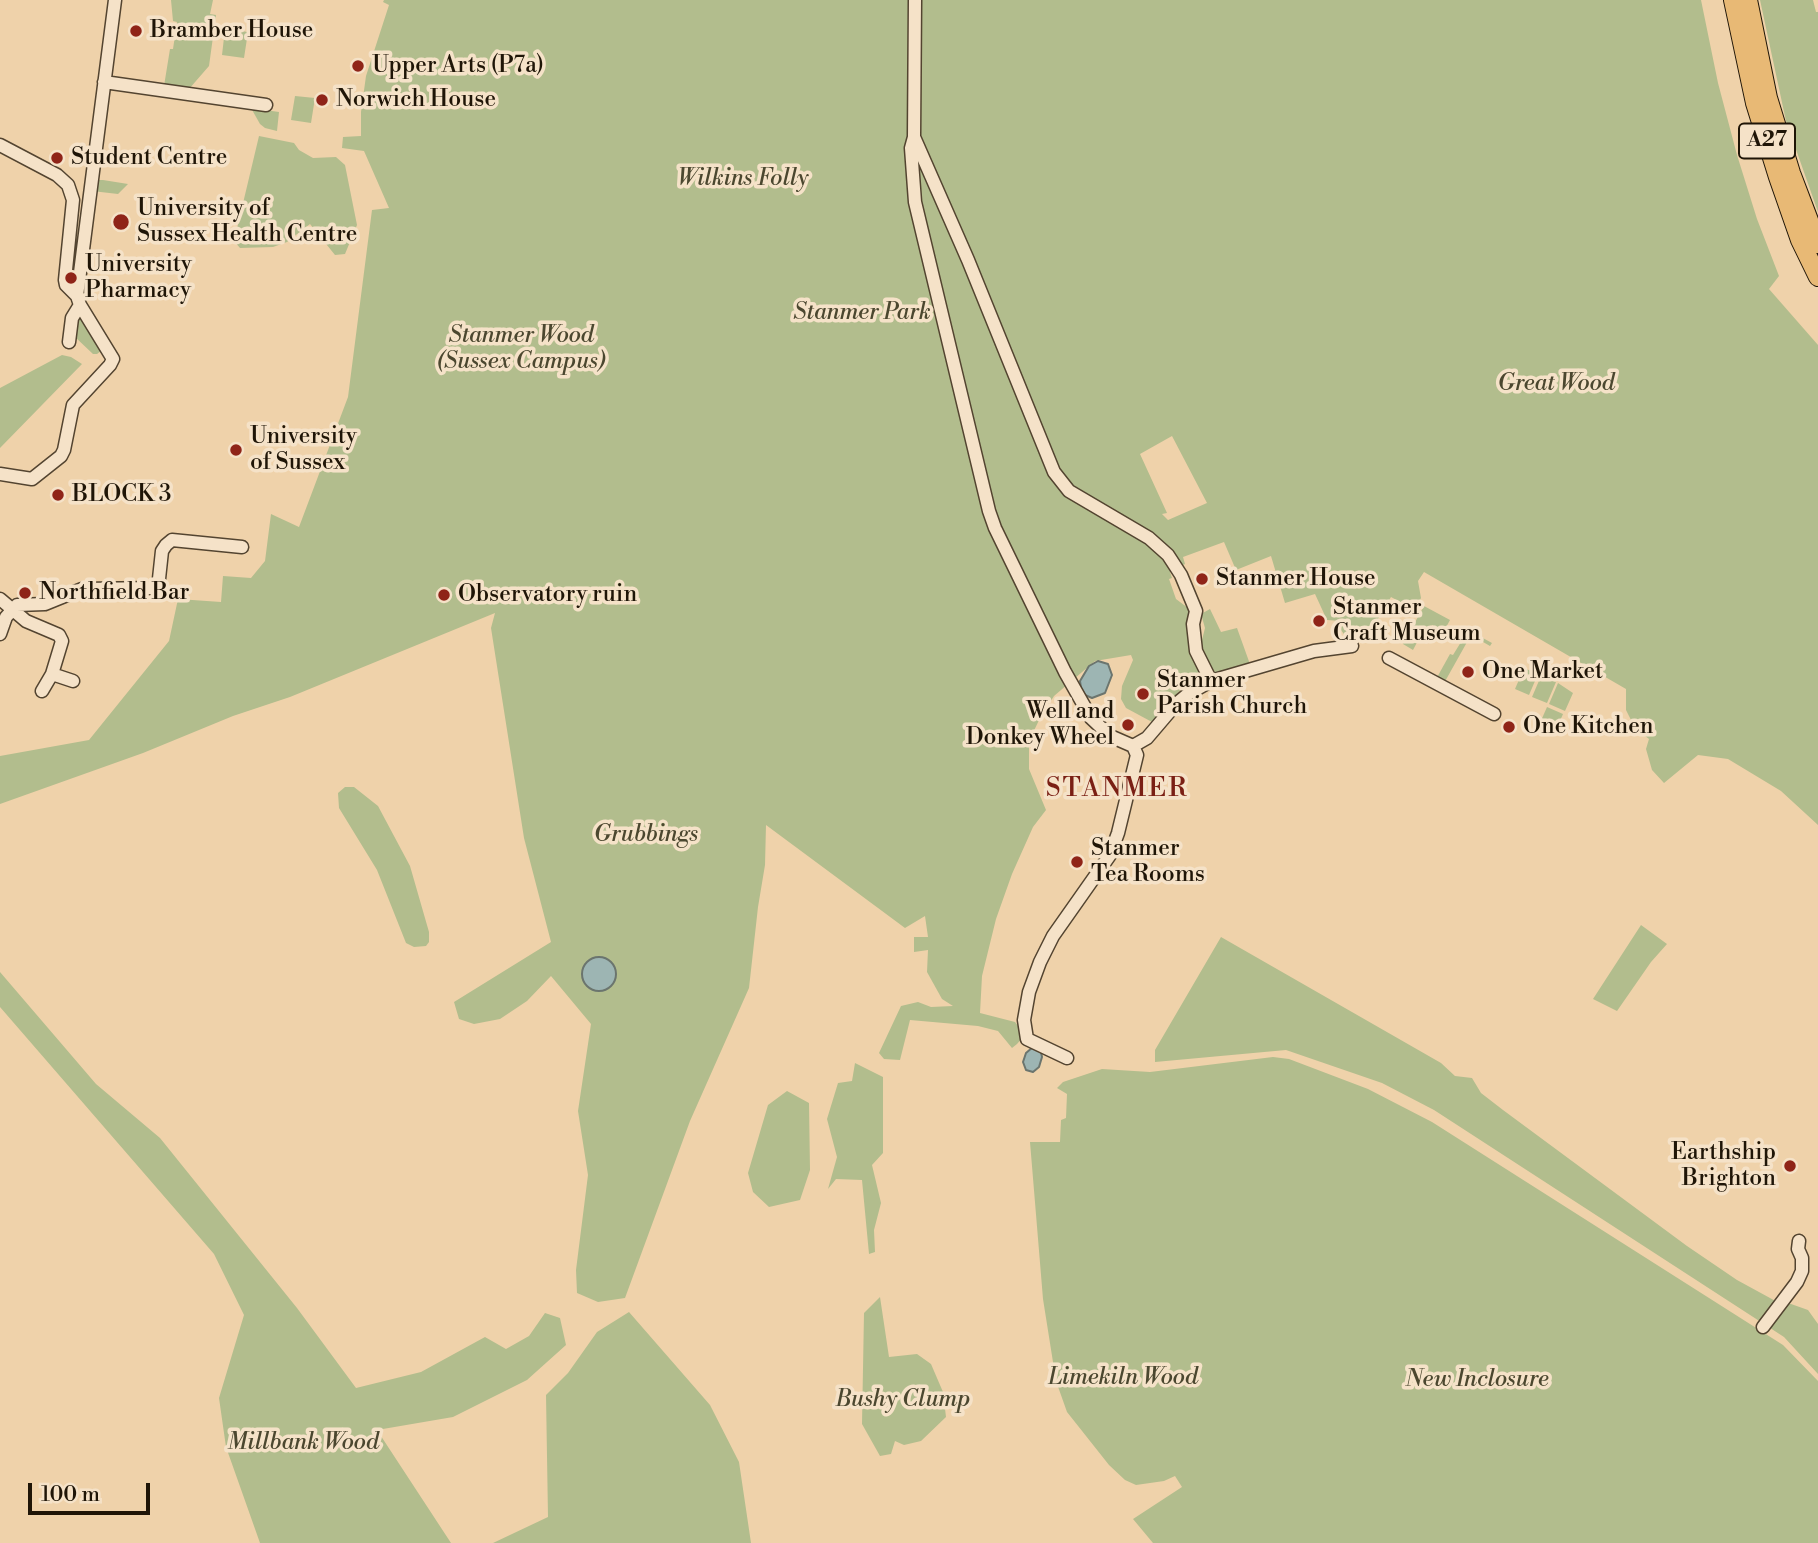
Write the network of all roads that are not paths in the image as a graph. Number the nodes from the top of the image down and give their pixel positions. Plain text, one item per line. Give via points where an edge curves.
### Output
1 (115, 0) edge
2 (915, 0) edge
3 (1732, 0) edge
4 (1748, 0) edge
5 (104, 82) junction
6 (266, 105) dead end
7 (914, 137) junction
8 (0, 145) edge
9 (1818, 244) edge
10 (1818, 277) edge
11 (79, 301) junction
12 (68, 342) dead end
13 (0, 474) edge
14 (198, 528) dead end
15 (195, 542) junction
16 (242, 547) dead end
17 (0, 599) edge
18 (13, 609) junction
19 (0, 634) edge
20 (1352, 646) dead end
21 (1388, 658) dead end
22 (52, 674) junction
23 (73, 681) dead end
24 (1211, 681) junction
25 (42, 691) dead end
26 (1494, 714) dead end
27 (1133, 746) junction
28 (1068, 1058) dead end
29 (1799, 1241) dead end
30 (1763, 1327) dead end

1 - 5 street
2 - 7 street
3 - 10 highway, A27 via 1755,103 1800,240
4 - 9 highway, A27 via 1768,98
5 - 6 street
5 - 11 street
7 - 24 street via 1054,472 1069,491 1149,538 1168,555 1196,611 1196,651
7 - 27 street via 911,167 918,222 995,528 1086,710 1110,736
8 - 11 street via 57,175 68,186 72,213 65,280
11 - 12 street
11 - 13 street via 112,356 112,364 73,405 61,456 36,478
14 - 15 street
15 - 16 street
15 - 18 street via 176,540 166,545 158,588 82,590 45,604
17 - 18 street
18 - 19 street
18 - 22 street via 33,625 60,636 62,648
20 - 24 street via 1314,651
21 - 26 street
22 - 23 street
22 - 25 street
24 - 27 street via 1188,694 1147,738
27 - 28 street via 1138,755 1110,856 1053,936 1029,992 1024,1020 1027,1039
29 - 30 street via 1802,1271

